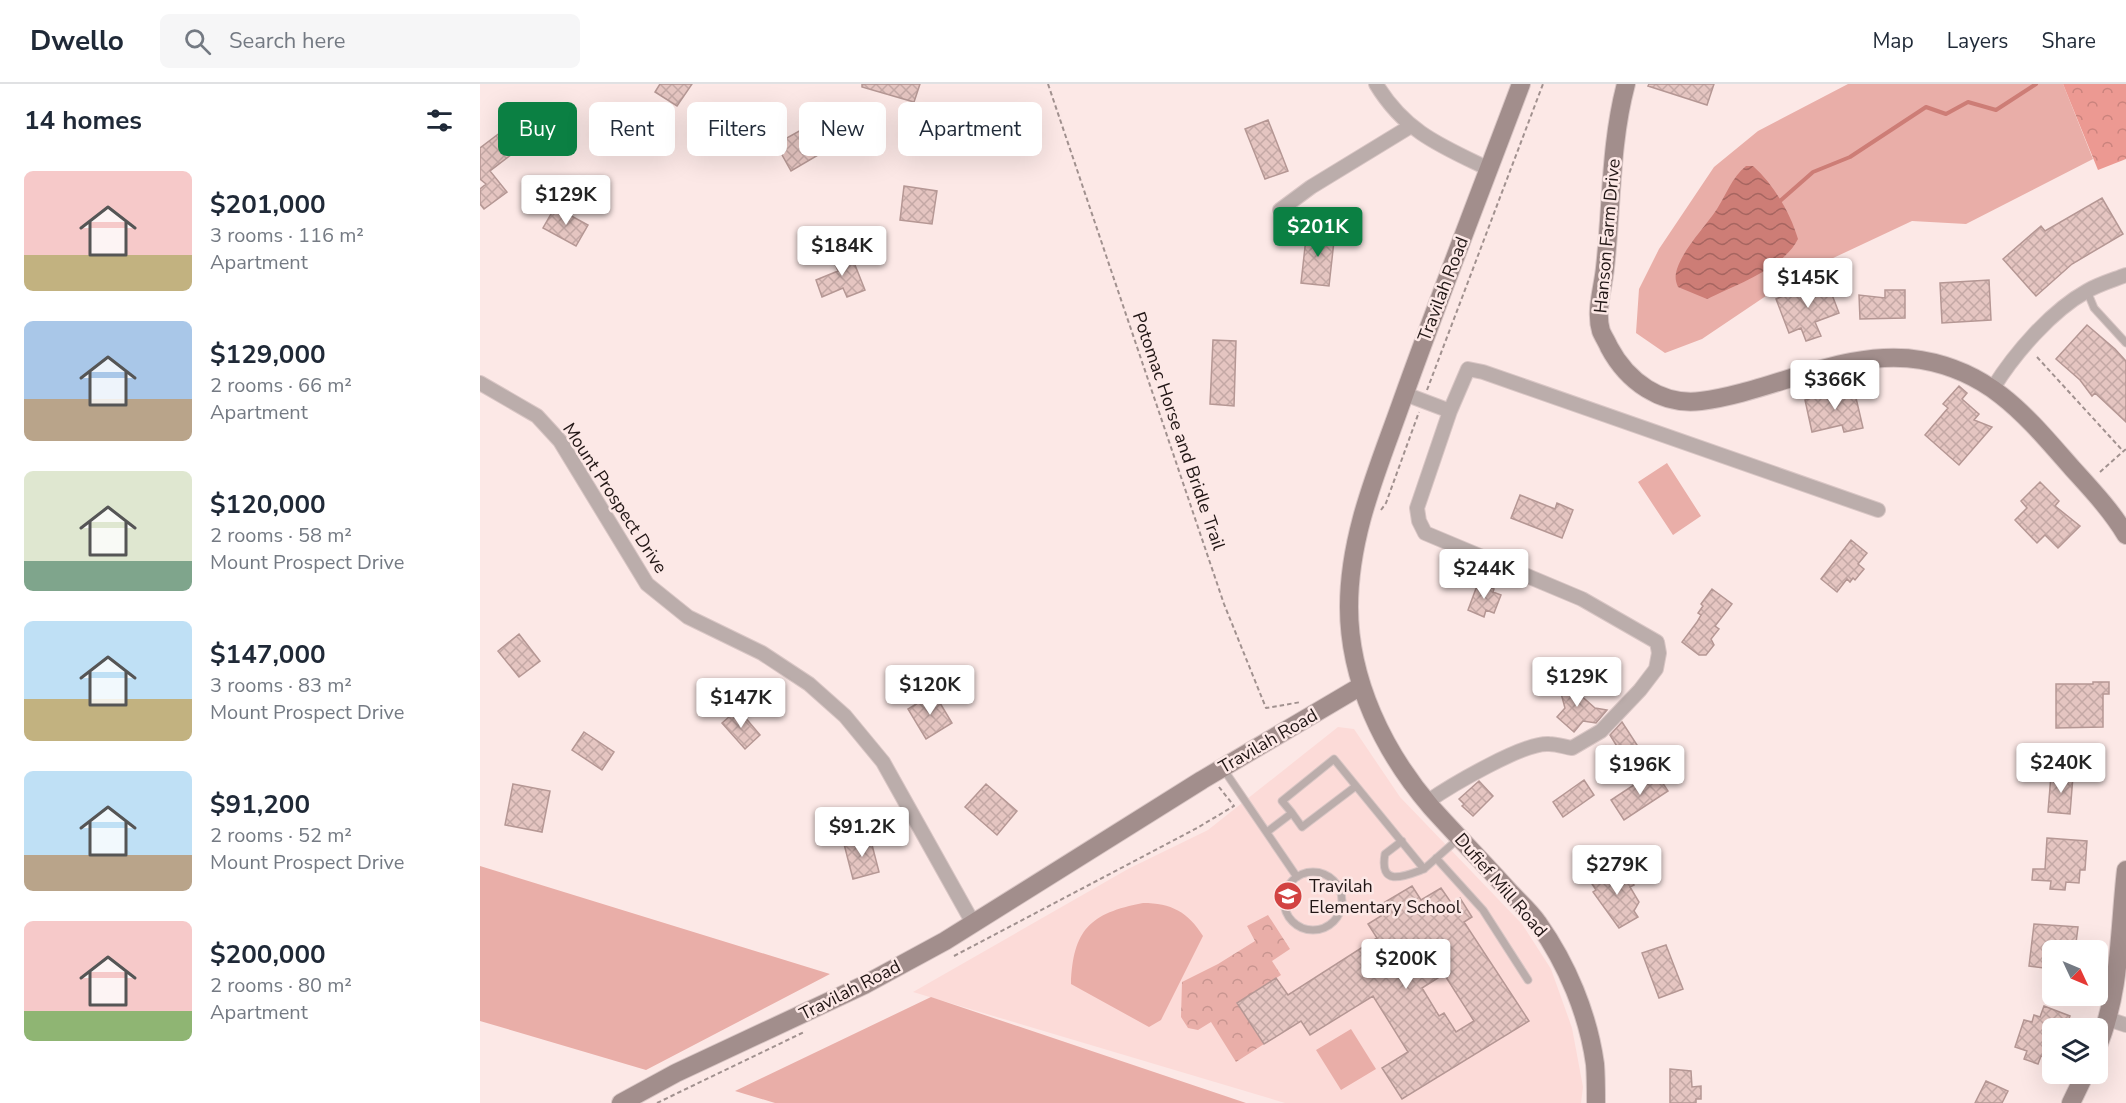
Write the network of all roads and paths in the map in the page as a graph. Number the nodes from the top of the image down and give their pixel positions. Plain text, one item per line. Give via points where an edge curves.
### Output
1 (1048, 84) edge
2 (1376, 84) edge
3 (1521, 84) edge
4 (1544, 84) edge
5 (1626, 84) edge
6 (1411, 126) junction
7 (1489, 169) junction
8 (1280, 210) dead end
9 (2126, 274) edge
10 (2087, 291) junction
11 (2126, 343) edge
12 (2037, 357) dead end
13 (480, 383) edge
14 (1993, 388) junction
15 (1405, 394) junction
16 (1424, 401) junction
17 (1450, 411) junction
18 (2125, 450) edge
19 (2100, 472) dead end
20 (1878, 510) dead end
21 (1378, 514) dead end
22 (2126, 535) edge
23 (1361, 686) junction
24 (1311, 701) dead end
25 (1223, 767) junction
26 (1356, 786) junction
27 (1427, 802) junction
28 (1292, 813) junction
29 (1266, 832) junction
30 (1460, 837) junction
31 (1402, 842) junction
32 (1436, 858) junction
33 (1424, 869) junction
34 (2126, 870) edge
35 (1297, 877) junction
36 (973, 923) junction
37 (1527, 980) dead end
38 (2108, 1019) joint
39 (2126, 1025) edge
40 (2080, 1084) edge
41 (641, 1098) edge
42 (621, 1103) edge
43 (1596, 1103) edge
44 (2071, 1103) edge

1 - 24 path, Potomac Horse and Bridle Trail via 1224,604 1266,708
2 - 6 street
3 - 7 main road, Travilah Road
4 - 16 path
5 - 14 main road, Hanson Farm Drive via 1613,161 1600,306 1601,331 1624,370 1637,382 1670,398 1698,401 1741,393 1811,371 1899,357 1936,363
6 - 7 street via 1442,147
6 - 8 street
7 - 15 main road, Travilah Road
9 - 10 street
10 - 11 lane via 2094,308
10 - 14 street via 2043,324
12 - 18 path
13 - 36 street, Mount Prospect Drive via 537,416 560,441 647,584 688,617 762,653 809,684 845,716 882,762
14 - 22 main road, Hanson Farm Drive via 2026,416 2109,510
15 - 16 street
15 - 23 main road, Travilah Road via 1359,522 1350,575 1349,610
16 - 17 street
16 - 21 path via 1386,503
17 - 20 street via 1468,369 1483,372
17 - 27 street via 1417,508 1425,533 1582,599 1657,642 1659,654 1656,669 1601,731 1572,748 1534,746 1490,765
18 - 19 path
23 - 25 main road, Travilah Road
23 - 27 main road, Dufief Mill Road via 1377,724
25 - 29 lane
25 - 36 main road, Travilah Road
26 - 28 lane via 1302,827
26 - 28 lane via 1334,759 1282,801
26 - 31 lane
27 - 30 main road, Dufief Mill Road
28 - 29 lane
29 - 35 lane
30 - 32 lane
30 - 43 main road, Dufief Mill Road via 1537,921 1561,959 1587,1028
31 - 33 lane
31 - 33 lane via 1385,854 1383,865 1387,873 1402,878
32 - 33 lane
32 - 37 lane via 1483,910
34 - 38 main road via 2115,988
35 - 35 lane via 1284,892 1286,914 1304,930 1327,927 1341,909 1338,886 1320,873
36 - 41 main road, Travilah Road via 864,985 676,1073
38 - 39 street
40 - 44 main road
41 - 42 main road, Travilah Road

